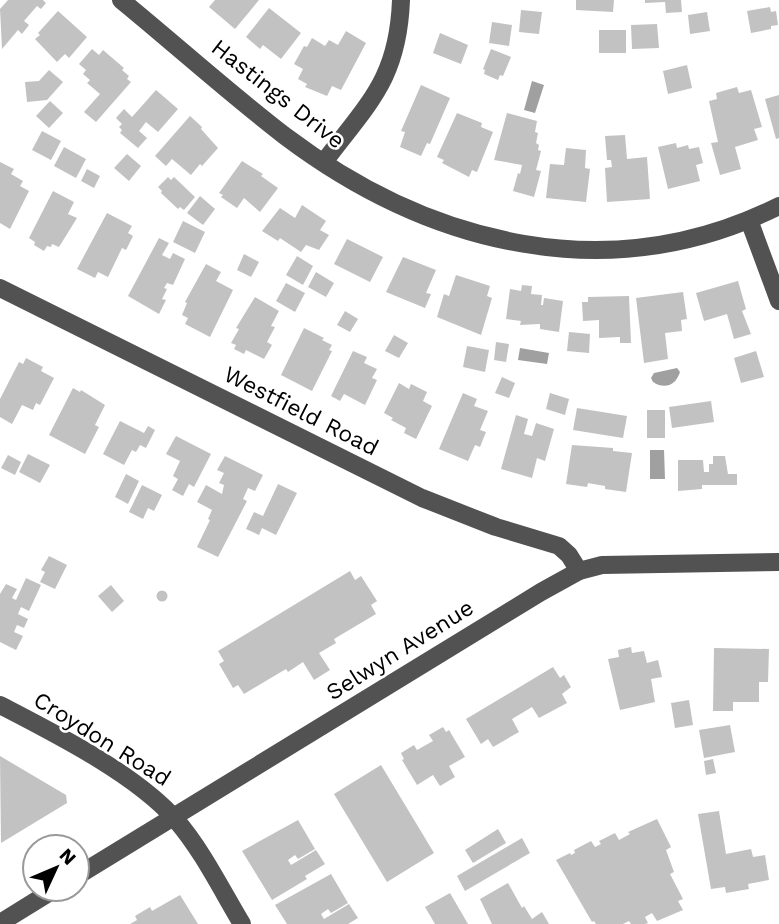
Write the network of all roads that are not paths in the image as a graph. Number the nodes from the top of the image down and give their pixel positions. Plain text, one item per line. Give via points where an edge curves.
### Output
1 (121, 0) edge
2 (401, 0) edge
3 (324, 162) junction
4 (779, 206) edge
5 (749, 220) junction
6 (0, 288) edge
7 (779, 301) edge
8 (779, 562) edge
9 (579, 571) junction
10 (0, 705) edge
11 (173, 817) junction
12 (91, 867) edge
13 (32, 903) edge
14 (0, 923) edge
15 (242, 924) edge

1 - 3 street, Hastings Drive via 285,136
2 - 3 street via 397,45 386,75 367,108
3 - 5 street, Hastings Drive via 424,215 482,236 533,246 587,251 643,248 706,235
4 - 5 street, Hastings Drive
5 - 7 street
6 - 9 street, Westfield Road via 422,498 559,546
8 - 9 street, Selwyn Avenue via 613,564
9 - 11 street, Selwyn Avenue
10 - 11 street, Croydon Road via 93,757 146,792
11 - 12 street, Selwyn Avenue
11 - 15 street, Croydon Road
13 - 14 street

